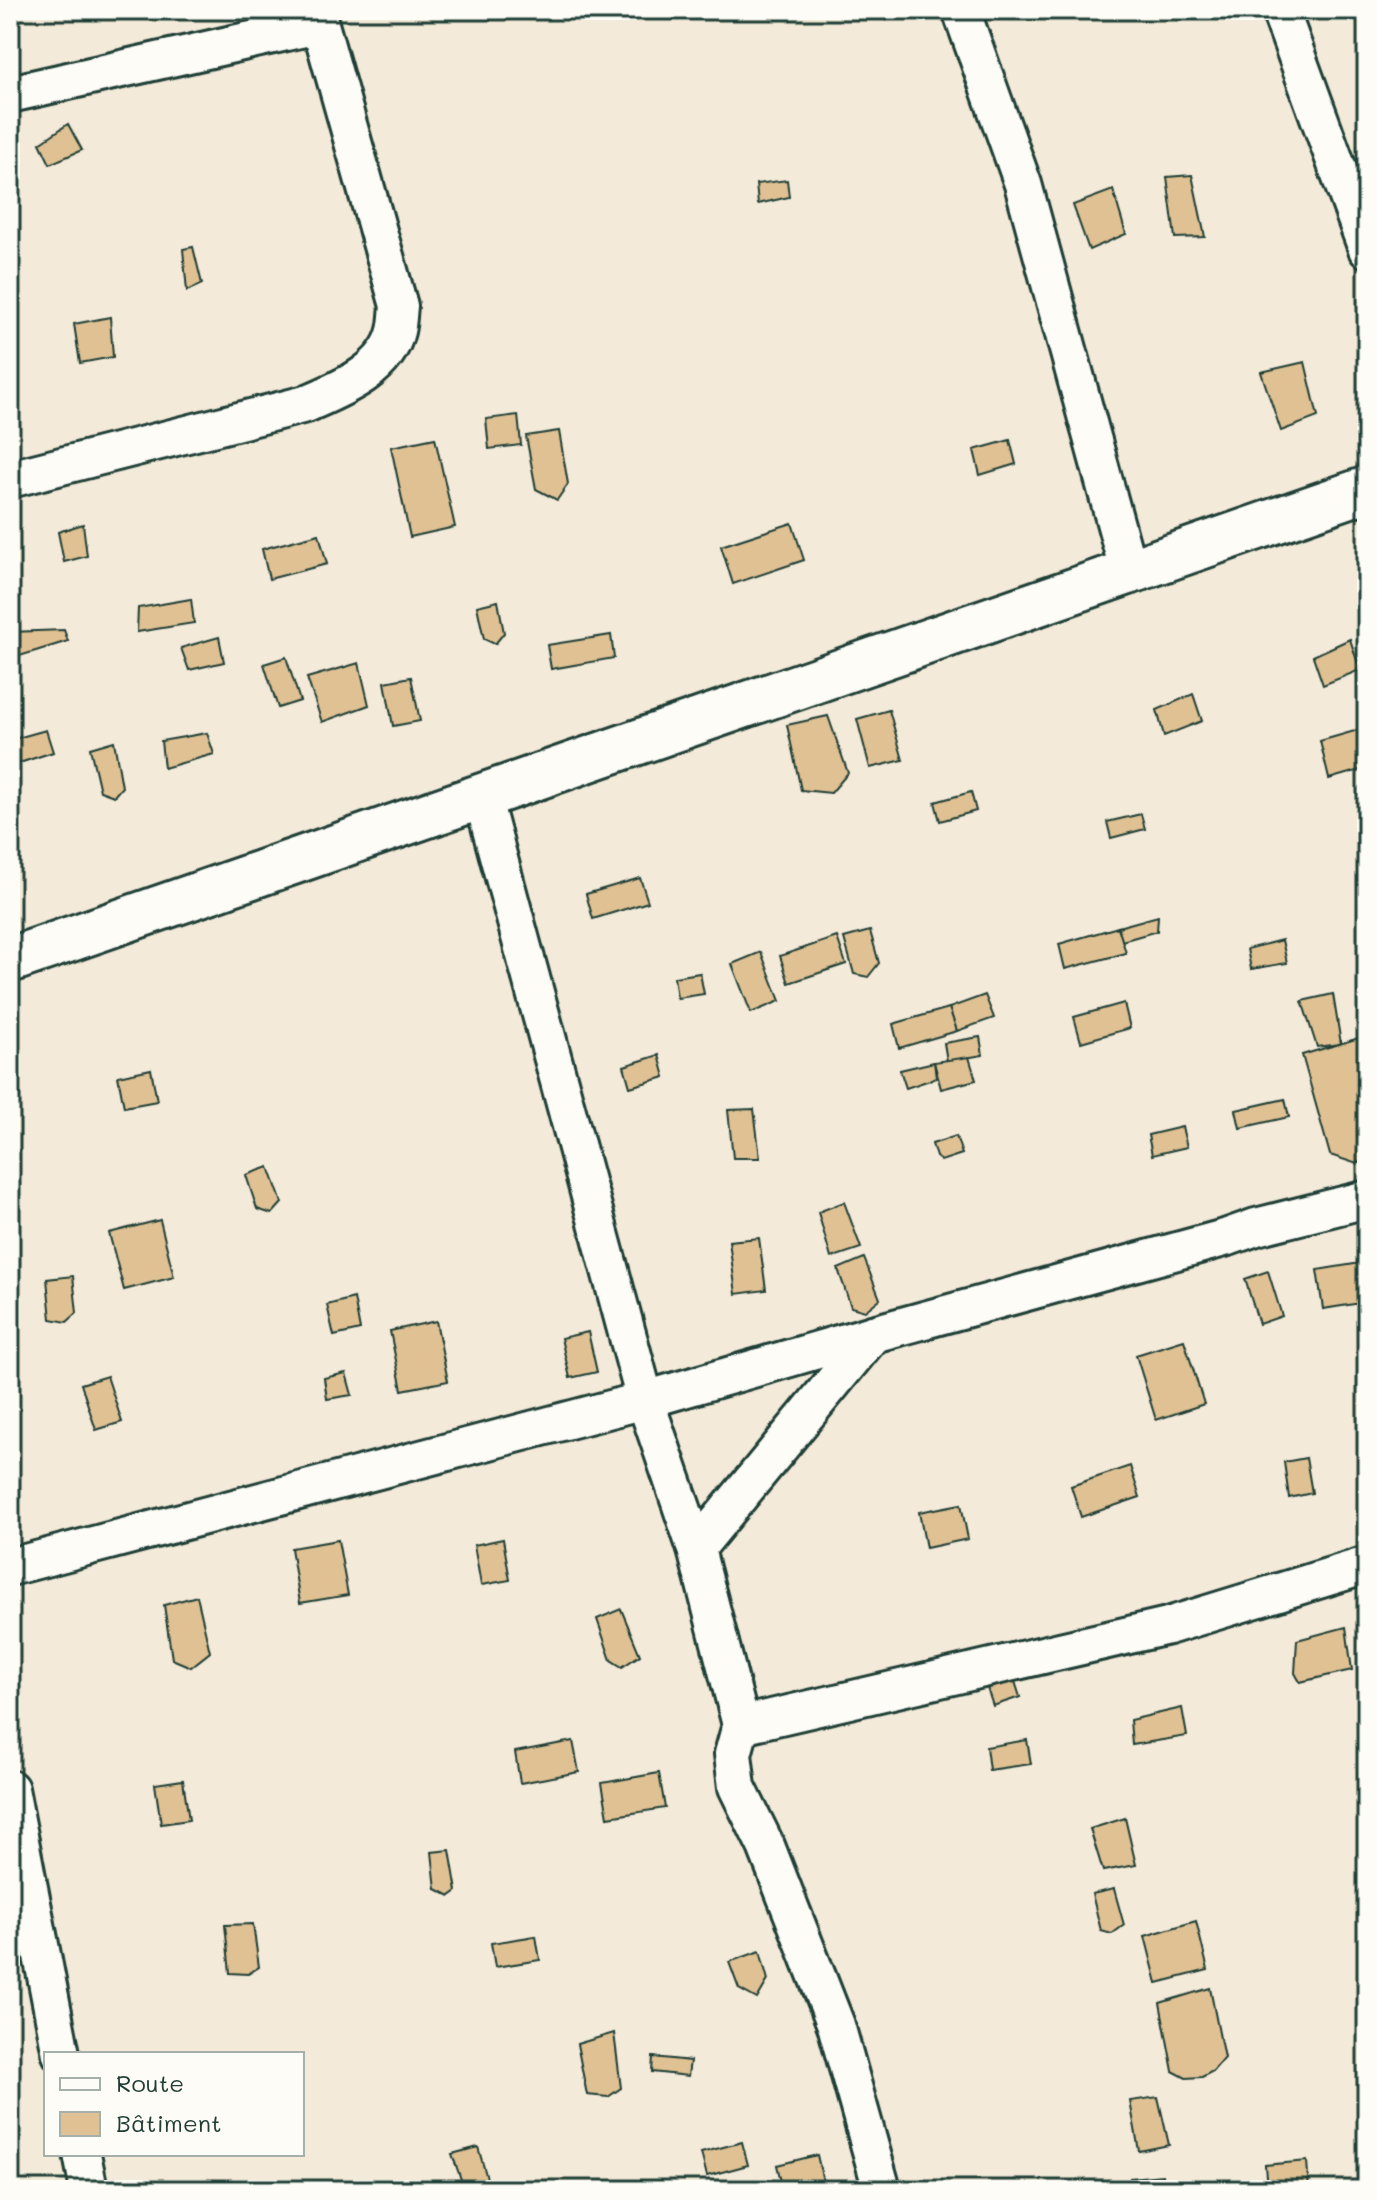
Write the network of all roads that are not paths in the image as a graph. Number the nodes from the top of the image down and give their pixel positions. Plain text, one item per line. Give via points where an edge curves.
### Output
1 (961, 10) edge
2 (1280, 10) edge
3 (317, 18) edge
4 (10, 94) edge
5 (1367, 249) edge
6 (10, 479) edge
7 (1367, 489) edge
8 (1129, 573) junction
9 (482, 796) junction
10 (10, 960) edge
11 (1367, 1199) edge
12 (873, 1334) junction
13 (645, 1400) junction
14 (696, 1549) junction
15 (1367, 1565) edge
16 (10, 1567) edge
17 (741, 1725) junction
18 (10, 1789) edge
19 (61, 2052) edge
20 (82, 2156) edge
21 (89, 2190) edge
22 (882, 2190) edge

1 - 8 street via 1023,184
2 - 5 street
3 - 4 street
3 - 6 street via 399,306 396,333 385,357 350,384 306,404
7 - 8 main road
8 - 9 main road
9 - 10 main road
9 - 13 street
11 - 12 street
12 - 13 street
12 - 14 street
13 - 14 street
13 - 16 street
14 - 17 street
15 - 17 street via 1168,1626
17 - 22 street via 733,1754 737,1787 766,1846 836,2025
18 - 19 street
20 - 21 street

